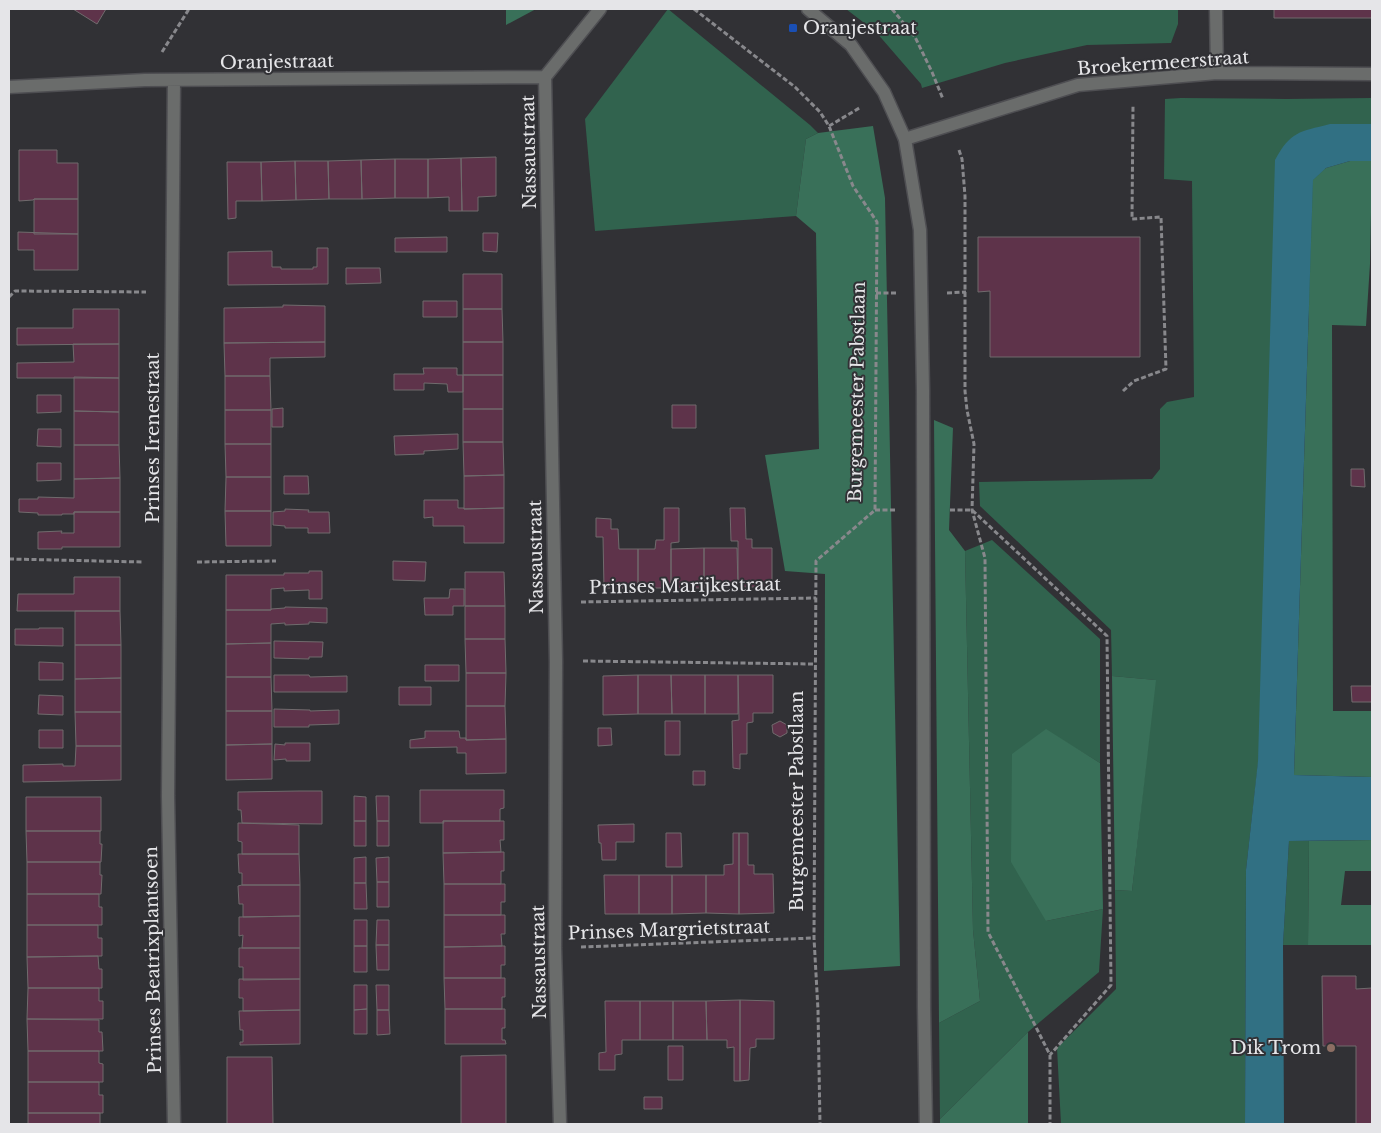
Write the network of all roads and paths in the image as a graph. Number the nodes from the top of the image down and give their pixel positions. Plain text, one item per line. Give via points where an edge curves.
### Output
1 (189, 9) edge
2 (600, 9) edge
3 (694, 9) edge
4 (808, 9) edge
5 (892, 9) edge
6 (1216, 9) edge
7 (1218, 73) junction
8 (1372, 74) edge
9 (545, 77) junction
10 (145, 80) junction
11 (174, 80) junction
12 (1132, 80) junction
13 (9, 87) edge
14 (884, 92) junction
15 (953, 123) junction
16 (829, 126) junction
17 (905, 138) junction
18 (172, 292) junction
19 (9, 297) edge
20 (1123, 391) dead end
21 (972, 510) junction
22 (816, 598) junction
23 (554, 602) junction
24 (556, 661) junction
25 (815, 664) junction
26 (168, 796) joint
27 (814, 938) junction
28 (555, 948) junction
29 (1050, 1054) junction
30 (174, 1124) edge
31 (560, 1124) edge
32 (820, 1124) edge
33 (926, 1124) edge
34 (1050, 1124) edge

1 - 10 path
2 - 9 street, Nassaustraat
3 - 16 path, Burgemeester Pabstlaan via 795,87
4 - 14 street via 850,45
5 - 15 path via 915,37
6 - 7 street
7 - 8 street, Broekermeerstraat
7 - 12 street, Broekermeerstraat
9 - 11 street, Oranjestraat
9 - 23 street, Nassaustraat
10 - 11 street, Oranjestraat
10 - 13 street, Oranjestraat
11 - 18 street, Prinses Irenestraat
12 - 15 street, Broekermeerstraat via 1078,85
12 - 20 path via 1132,219 1161,217 1166,369 1134,380
14 - 16 path
14 - 17 street
15 - 17 street, Broekermeerstraat
15 - 21 path via 962,159 965,196 966,391 974,444
16 - 22 path, Burgemeester Pabstlaan via 853,186 877,222 876,510 816,561
17 - 33 street via 920,230
18 - 19 path via 15,292
18 - 26 street, Prinses Irenestraat
21 - 29 path via 985,558 988,932
21 - 29 path via 1106,636 1111,985
22 - 23 path, Prinses Marijkestraat
22 - 25 path, Burgemeester Pabstlaan
23 - 24 street, Nassaustraat
24 - 25 path
24 - 28 street, Nassaustraat
25 - 27 path, Burgemeester Pabstlaan
26 - 30 street, Prinses Beatrixplantsoen
27 - 28 path, Prinses Margrietstraat
27 - 32 path, Burgemeester Pabstlaan
28 - 31 street, Nassaustraat
29 - 34 path

